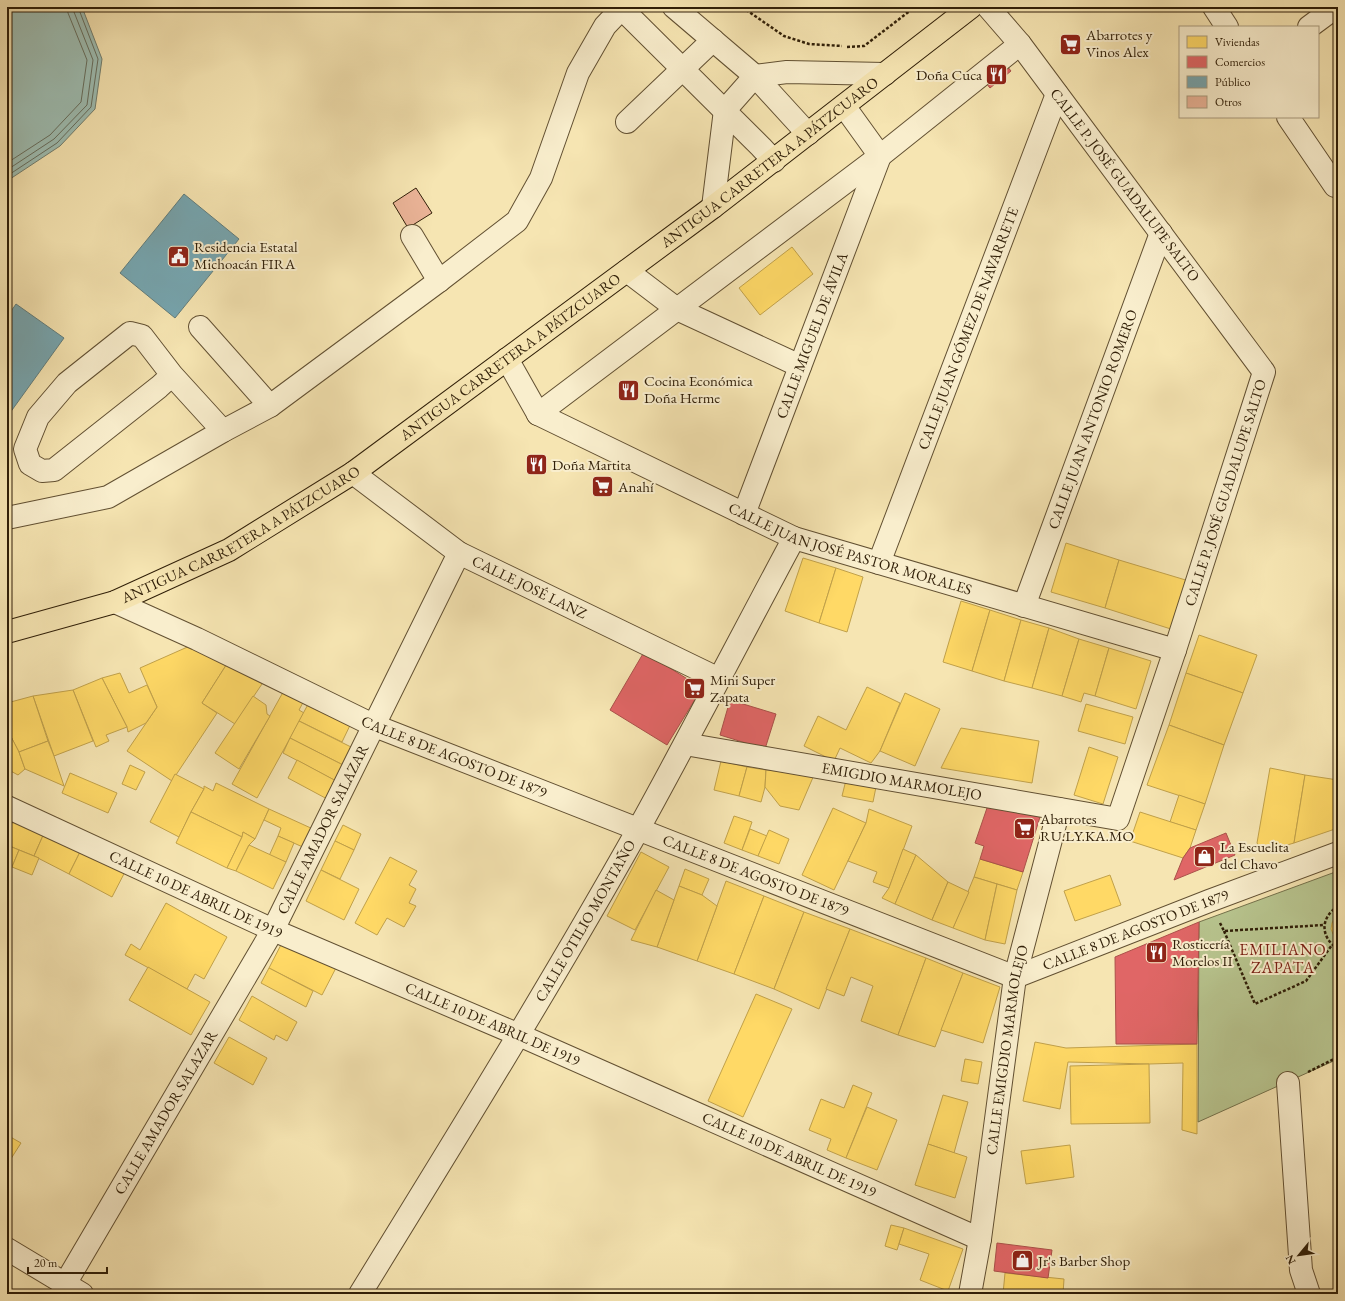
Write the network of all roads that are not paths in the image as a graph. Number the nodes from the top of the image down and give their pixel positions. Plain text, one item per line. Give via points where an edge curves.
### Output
1 (674, 7) edge
2 (971, 7) edge
3 (988, 7) edge
4 (1214, 7) edge
5 (1336, 7) edge
6 (621, 8) edge
7 (1226, 26) edge
8 (1310, 26) edge
9 (714, 40) junction
10 (1020, 44) junction
11 (682, 70) junction
12 (885, 74) junction
13 (755, 76) junction
14 (1057, 94) junction
15 (844, 106) junction
16 (725, 110) junction
17 (1289, 118) edge
18 (628, 122) dead end
19 (808, 134) junction
20 (880, 156) junction
21 (774, 160) junction
22 (1338, 178) edge
23 (713, 207) junction
24 (1161, 233) junction
25 (412, 236) dead end
26 (627, 271) junction
27 (438, 281) junction
28 (677, 309) junction
29 (200, 327) dead end
30 (507, 359) junction
31 (800, 366) junction
32 (172, 375) junction
33 (270, 406) junction
34 (538, 414) junction
35 (222, 431) junction
36 (353, 473) junction
37 (744, 514) junction
38 (7, 518) edge
39 (794, 538) junction
40 (459, 554) junction
41 (879, 563) junction
42 (115, 602) junction
43 (1024, 606) junction
44 (7, 632) edge
45 (1175, 650) junction
46 (719, 679) junction
47 (375, 726) junction
48 (685, 744) junction
49 (7, 807) edge
50 (1059, 809) junction
51 (1118, 819) joint
52 (638, 830) junction
53 (1338, 853) edge
54 (273, 930) junction
55 (1015, 977) junction
56 (519, 1035) junction
57 (1288, 1084) road end
58 (980, 1239) junction
59 (7, 1249) edge
60 (74, 1289) edge
61 (360, 1294) edge
62 (970, 1294) edge
63 (1309, 1294) edge

1 - 9 street
2 - 12 main road, ANTIGUA CARRETERA A PÁTZCUARO
3 - 10 street, CALLE P. JOSÉ GUADALUPE SALTO
4 - 7 street
5 - 8 street
6 - 11 street
6 - 27 street via 605,26 578,73 541,178 517,221
9 - 11 street
9 - 13 street
10 - 14 street, CALLE P. JOSÉ GUADALUPE SALTO
10 - 20 street
11 - 16 street
11 - 18 street
12 - 13 street via 787,72
12 - 15 main road, ANTIGUA CARRETERA A PÁTZCUARO
13 - 16 street
13 - 19 street
14 - 24 street, CALLE P. JOSÉ GUADALUPE SALTO
14 - 41 street, CALLE JUAN GÓMEZ DE NAVARRETE
15 - 19 main road, ANTIGUA CARRETERA A PÁTZCUARO
15 - 20 street
16 - 21 street
16 - 23 street
17 - 22 street via 1335,186
19 - 21 main road, ANTIGUA CARRETERA A PÁTZCUARO
20 - 28 street
20 - 31 street, CALLE MIGUEL DE ÁVILA
21 - 23 main road, ANTIGUA CARRETERA A PÁTZCUARO
23 - 26 main road, ANTIGUA CARRETERA A PÁTZCUARO
24 - 43 street, CALLE JUAN ANTONIO ROMERO
24 - 45 street, CALLE P. JOSÉ GUADALUPE SALTO via 1264,372
25 - 27 street
26 - 28 street
26 - 30 main road, ANTIGUA CARRETERA A PÁTZCUARO
27 - 33 street
28 - 31 street
28 - 34 street
29 - 33 street
30 - 34 street
30 - 36 main road, ANTIGUA CARRETERA A PÁTZCUARO
31 - 37 street, CALLE MIGUEL DE ÁVILA
32 - 32 street via 142,336 130,333 67,383 38,417 25,449 30,464 42,471 54,470
32 - 35 street
33 - 35 street
34 - 37 street, CALLE JUAN JOSÉ PASTOR MORALES
35 - 38 street via 108,497
36 - 40 street, CALLE JOSÉ LANZ
36 - 42 main road, ANTIGUA CARRETERA A PÁTZCUARO via 229,550
37 - 39 street, CALLE JUAN JOSÉ PASTOR MORALES
39 - 41 street, CALLE JUAN JOSÉ PASTOR MORALES
39 - 46 street, CALLE OTILIO MONTAÑO
40 - 46 street, CALLE JOSÉ LANZ
40 - 47 street, CALLE AMADOR SALAZAR
41 - 43 street, CALLE JUAN JOSÉ PASTOR MORALES
42 - 44 main road, ANTIGUA CARRETERA A PÁTZCUARO
42 - 47 street, CALLE 8 DE AGOSTO DE 1879
43 - 45 street, CALLE JUAN JOSÉ PASTOR MORALES
45 - 51 street, CALLE P. JOSÉ GUADALUPE SALTO
46 - 48 street, CALLE OTILIO MONTAÑO
47 - 52 street, CALLE 8 DE AGOSTO DE 1879
47 - 54 street, CALLE AMADOR SALAZAR
48 - 50 street, EMIGDIO MARMOLEJO
48 - 52 street, CALLE OTILIO MONTAÑO
49 - 54 street, CALLE 10 DE ABRIL DE 1919
50 - 51 street, EMIGDIO MARMOLEJO
50 - 55 street, CALLE EMIGDIO MARMOLEJO
52 - 55 street, CALLE 8 DE AGOSTO DE 1879
52 - 56 street, CALLE OTILIO MONTAÑO
53 - 55 street, CALLE 8 DE AGOSTO DE 1879
54 - 56 street, CALLE 10 DE ABRIL DE 1919
54 - 60 street, CALLE AMADOR SALAZAR
55 - 58 street, CALLE EMIGDIO MARMOLEJO
56 - 58 street, CALLE 10 DE ABRIL DE 1919
56 - 61 street, CALLE OTILIO MONTAÑO
57 - 63 street via 1301,1270
58 - 62 street, CALLE EMIGDIO MARMOLEJO
59 - 60 street

